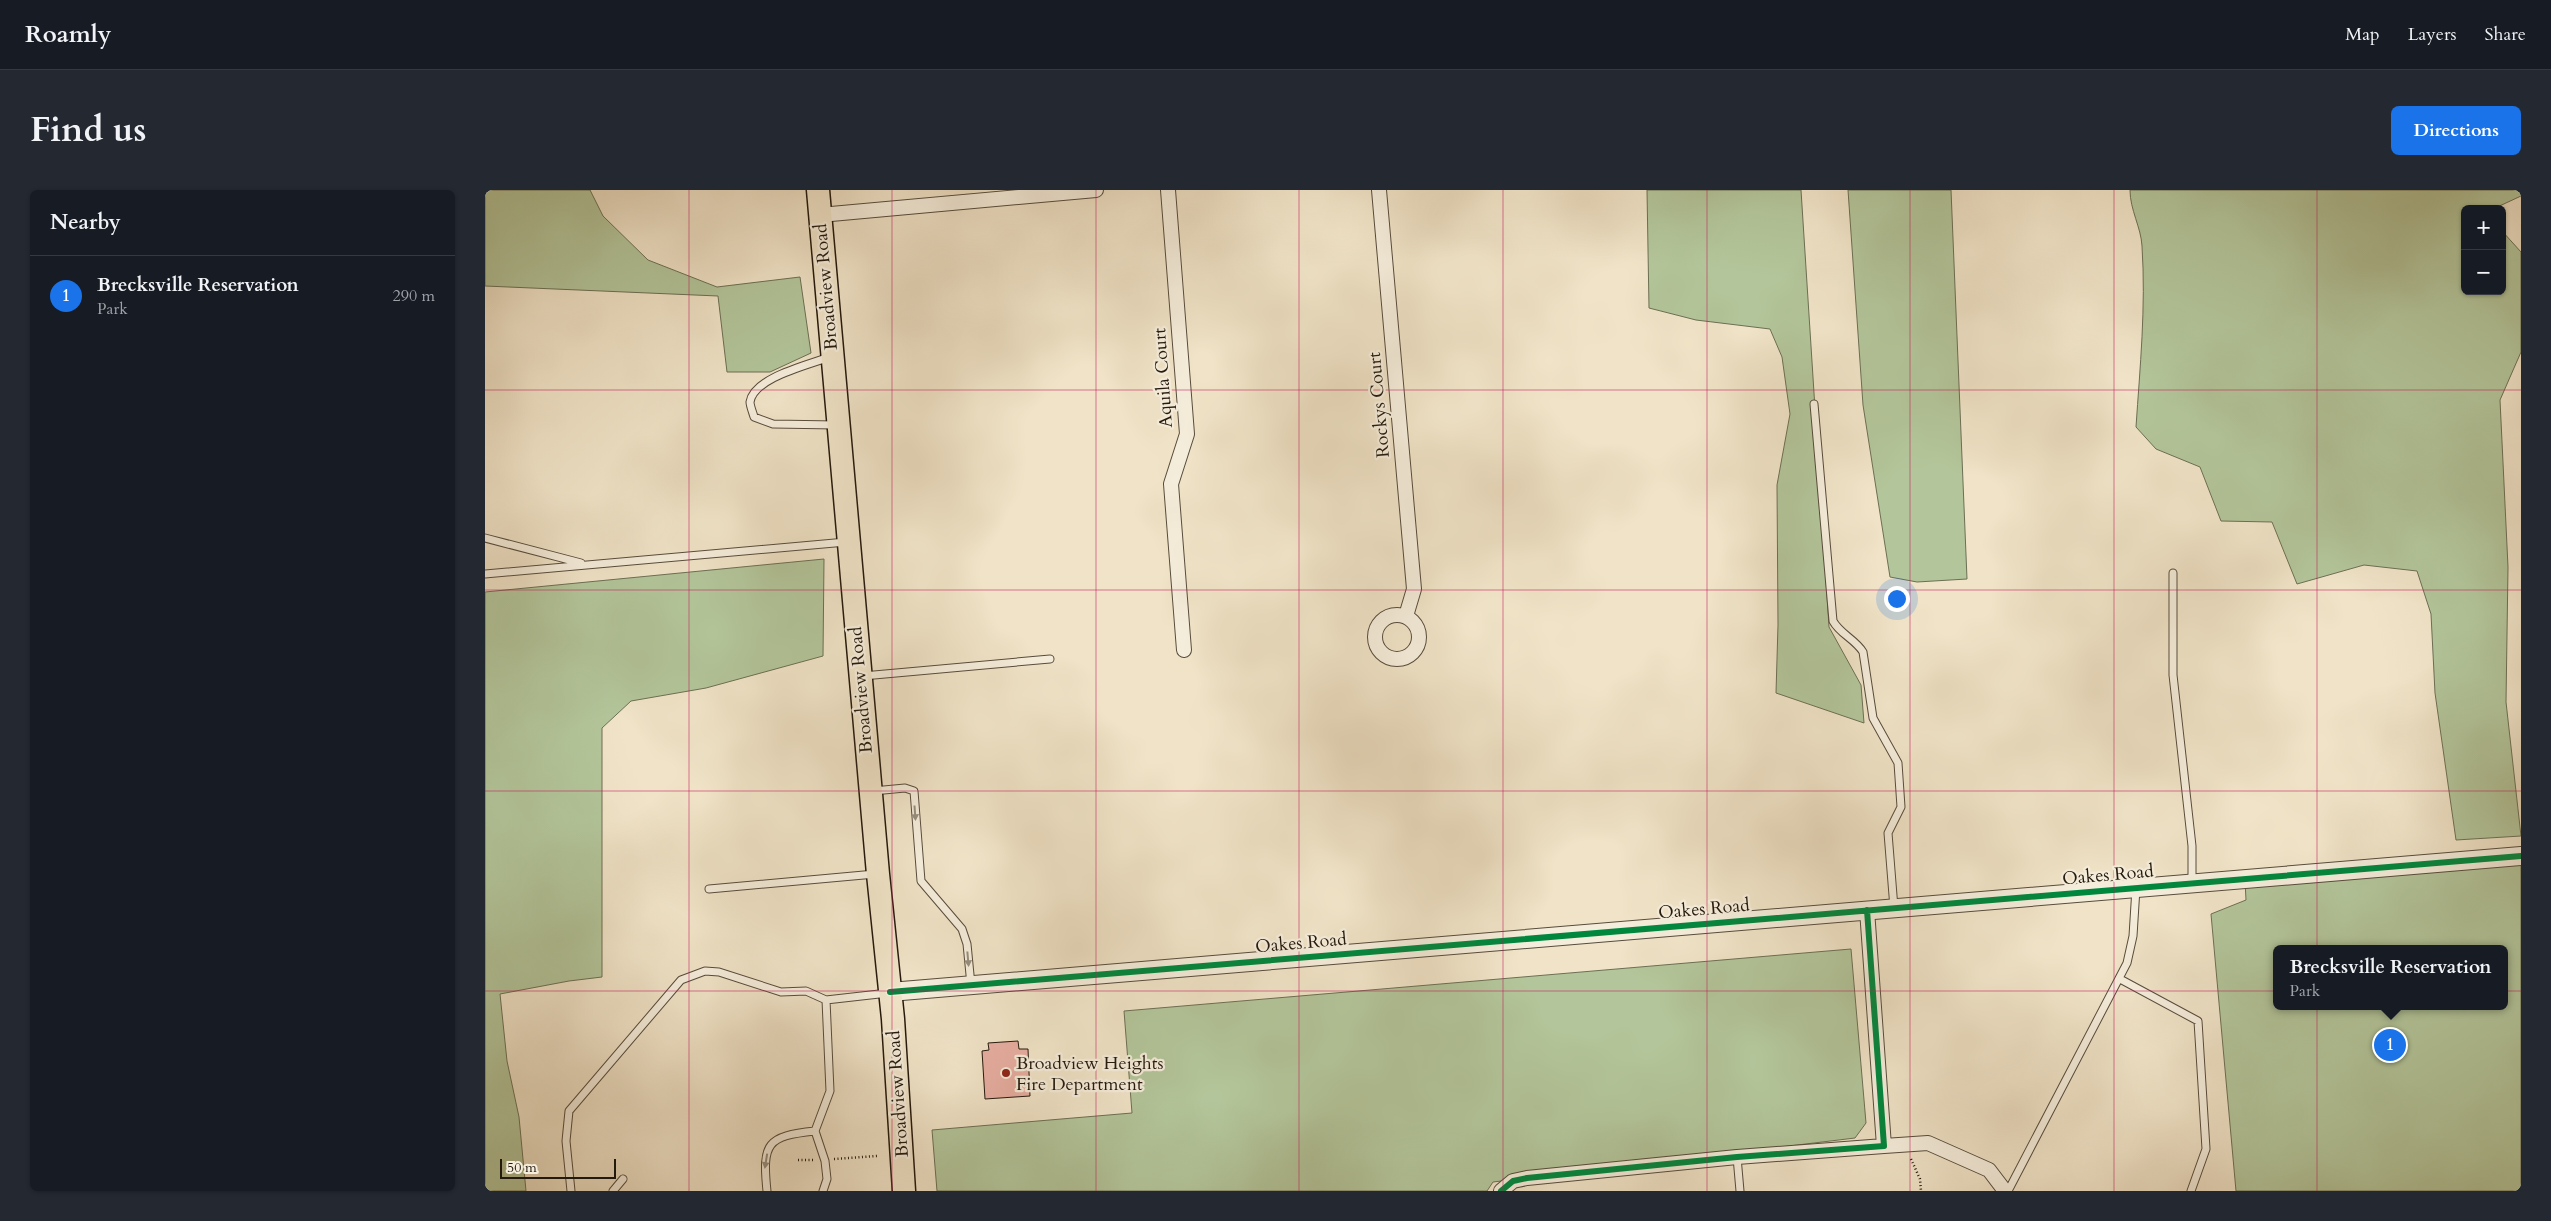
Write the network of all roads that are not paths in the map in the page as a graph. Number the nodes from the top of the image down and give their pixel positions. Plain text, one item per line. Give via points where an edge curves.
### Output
1 (818, 190) edge
2 (1096, 190) edge
3 (1168, 190) edge
4 (1379, 190) edge
5 (820, 215) junction
6 (832, 356) junction
7 (1814, 404) dead end
8 (839, 424) junction
9 (485, 538) edge
10 (849, 542) junction
11 (587, 564) junction
12 (2173, 573) dead end
13 (485, 574) edge
14 (1405, 616) dead end
15 (1184, 650) dead end
16 (1050, 659) dead end
17 (860, 676) junction
18 (870, 791) junction
19 (2521, 856) edge
20 (877, 874) junction
21 (2192, 883) junction
22 (2136, 888) junction
23 (709, 889) dead end
24 (1894, 908) junction
25 (1867, 910) junction
26 (2120, 979) junction
27 (971, 986) junction
28 (890, 992) junction
29 (826, 1000) junction
30 (815, 1132) junction
31 (1884, 1146) junction
32 (1737, 1157) junction
33 (623, 1179) dead end
34 (571, 1191) edge
35 (613, 1191) edge
36 (767, 1191) edge
37 (823, 1191) edge
38 (904, 1191) edge
39 (1501, 1191) edge
40 (1740, 1191) edge
41 (2006, 1191) edge
42 (2191, 1191) edge

1 - 5 main road, Broadview Road
2 - 5 street
3 - 15 street, Aquila Court via 1187,434 1171,484
4 - 14 street, Rockys Court via 1414,589
5 - 6 main road, Broadview Road
6 - 8 main road, Broadview Road
6 - 8 lane via 783,373 758,386 750,402 753,417 773,424
7 - 24 lane via 1833,621 1836,628 1863,652 1873,718 1898,763 1901,807 1889,833
8 - 10 main road, Broadview Road
9 - 11 lane
10 - 11 lane
10 - 17 main road, Broadview Road
11 - 13 lane
12 - 21 lane via 2173,675 2192,846
16 - 17 lane
17 - 18 main road, Broadview Road
18 - 20 main road, Broadview Road
18 -> 27 lane via 905,788 913,792 921,881 962,929 967,944
19 - 21 street, Oakes Road
20 - 23 lane
20 - 28 main road, Broadview Road
21 - 22 street, Oakes Road
22 - 24 street, Oakes Road
22 - 26 lane via 2133,936
24 - 25 street, Oakes Road
25 - 27 street, Oakes Road
25 - 31 street
26 - 41 lane
26 - 42 lane via 2198,1021 2206,1149
27 - 28 street, Oakes Road
28 - 29 lane
28 - 38 main road, Broadview Road
29 - 30 lane via 830,1091
29 - 34 lane via 806,991 781,992 719,972 705,971 681,980 569,1111 566,1141
30 -> 36 lane via 785,1134 771,1144 764,1163
30 - 37 lane via 825,1159 827,1179
31 - 32 street
31 - 41 street via 1928,1143 1989,1170
32 - 39 street via 1527,1178 1513,1181
32 - 40 lane
33 - 35 lane

